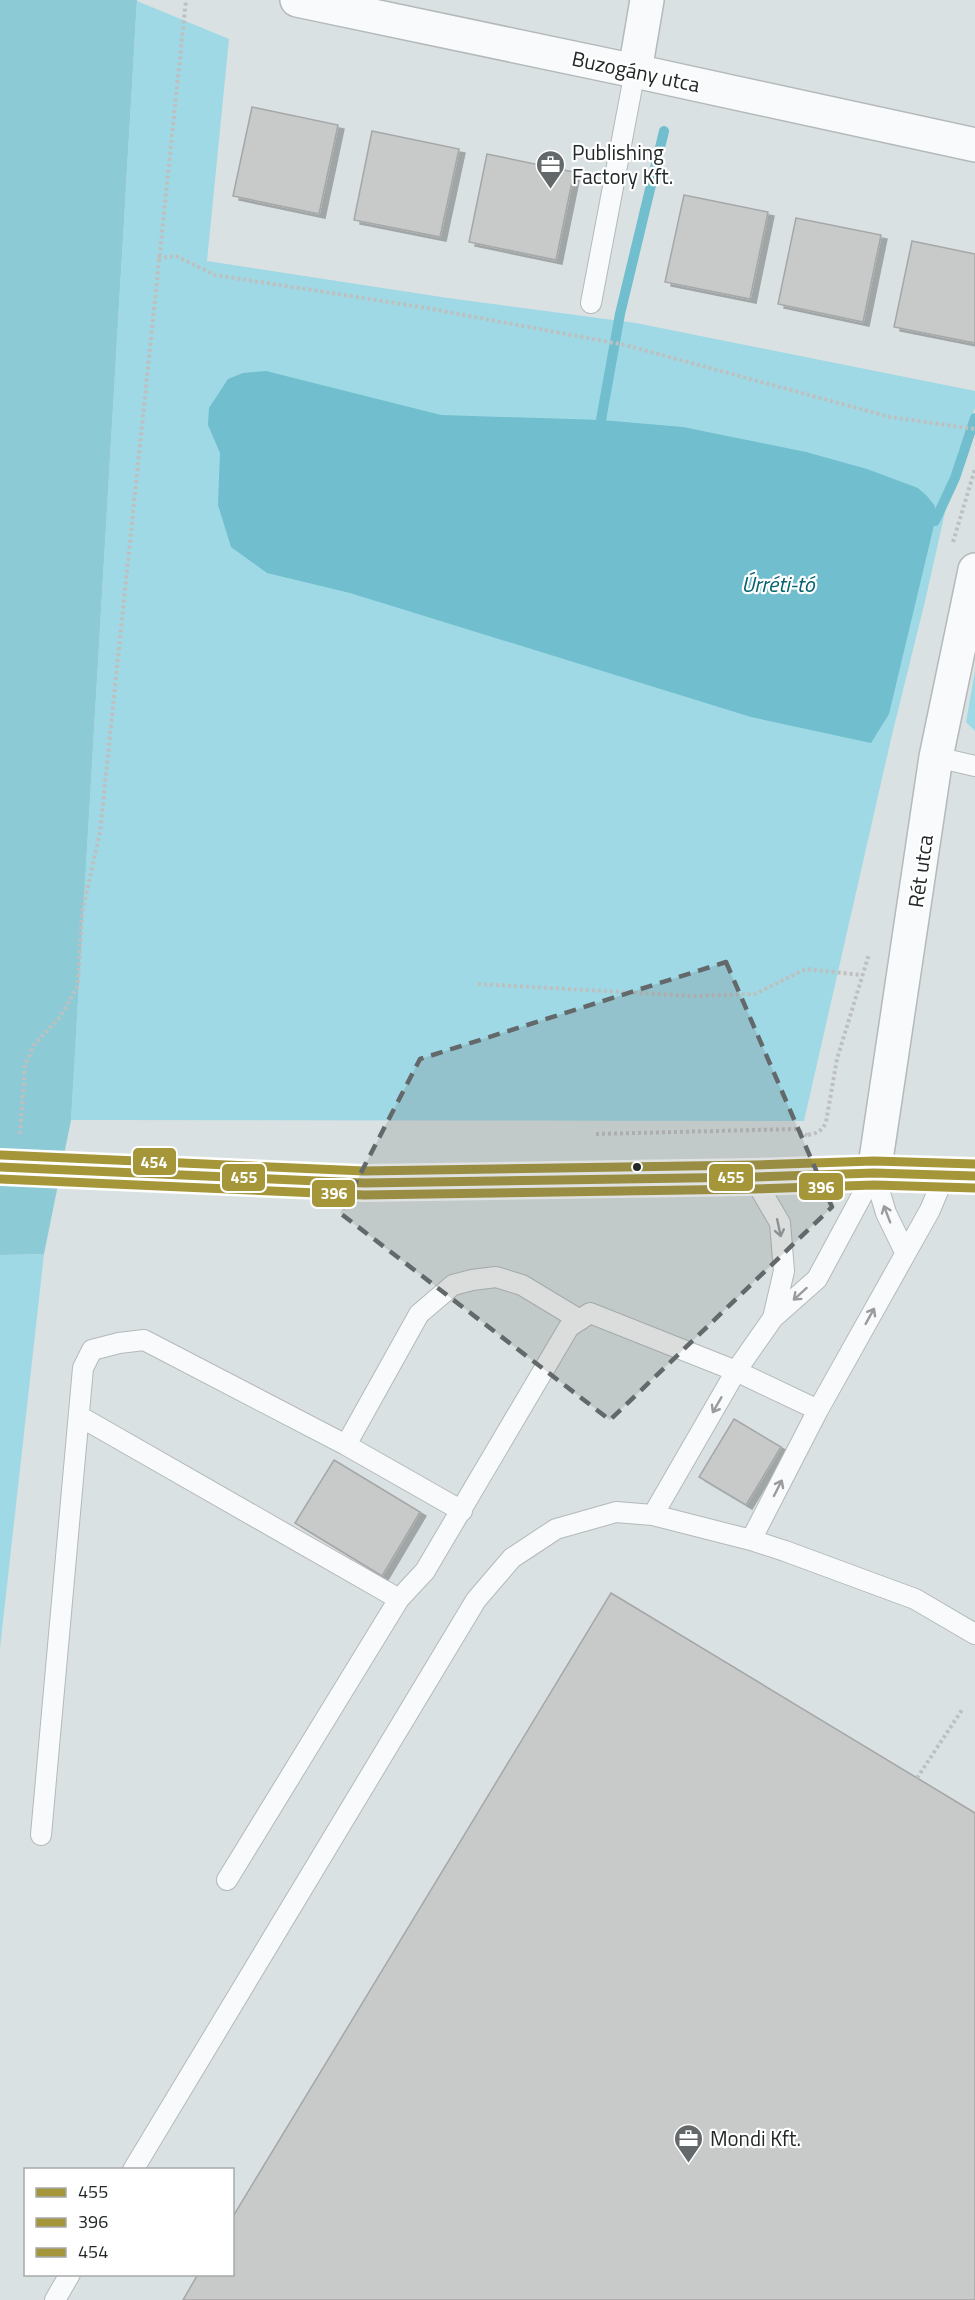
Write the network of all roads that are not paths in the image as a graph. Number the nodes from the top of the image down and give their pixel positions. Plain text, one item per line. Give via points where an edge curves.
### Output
1 (297, 0) edge
2 (647, 0) edge
3 (635, 71) junction
4 (975, 145) edge
5 (591, 303) dead end
6 (975, 570) edge
7 (936, 757) junction
8 (975, 766) edge
9 (9, 1167) edge
10 (874, 1173) junction
11 (960, 1175) edge
12 (753, 1177) junction
13 (905, 1252) junction
14 (773, 1318) junction
15 (580, 1320) junction
16 (736, 1371) junction
17 (818, 1410) junction
18 (79, 1416) junction
19 (346, 1445) junction
20 (462, 1510) junction
21 (653, 1515) junction
22 (751, 1540) junction
23 (399, 1599) junction
24 (975, 1634) edge
25 (41, 1835) dead end
26 (227, 1880) dead end
27 (134, 2168) edge
28 (69, 2276) edge
29 (55, 2300) edge

1 - 3 street, Buzogány utca
2 - 3 street
3 - 4 street, Buzogány utca
3 - 5 lane
6 - 7 street, Rét utca
7 - 8 lane
7 - 10 street, Rét utca
9 - 12 street via 364,1183
10 - 11 street
10 - 12 street
13 -> 10 lane via 886,1213
10 -> 14 lane via 817,1279
11 - 13 lane via 930,1210
12 -> 14 lane via 780,1223 784,1270
17 -> 13 lane
14 - 16 lane
15 - 16 lane via 590,1313
15 - 19 lane via 522,1286 496,1277 453,1285 419,1314
15 - 20 lane via 569,1328
16 - 17 lane
16 -> 21 lane
22 -> 17 lane
18 - 19 lane via 83,1368 92,1350 144,1340
18 - 23 lane
18 - 25 lane
19 - 20 lane
20 - 23 lane via 425,1571
21 - 22 lane
21 - 27 lane via 616,1512 556,1529 512,1558 476,1600
22 - 24 lane via 915,1599
23 - 26 lane
28 - 29 lane

